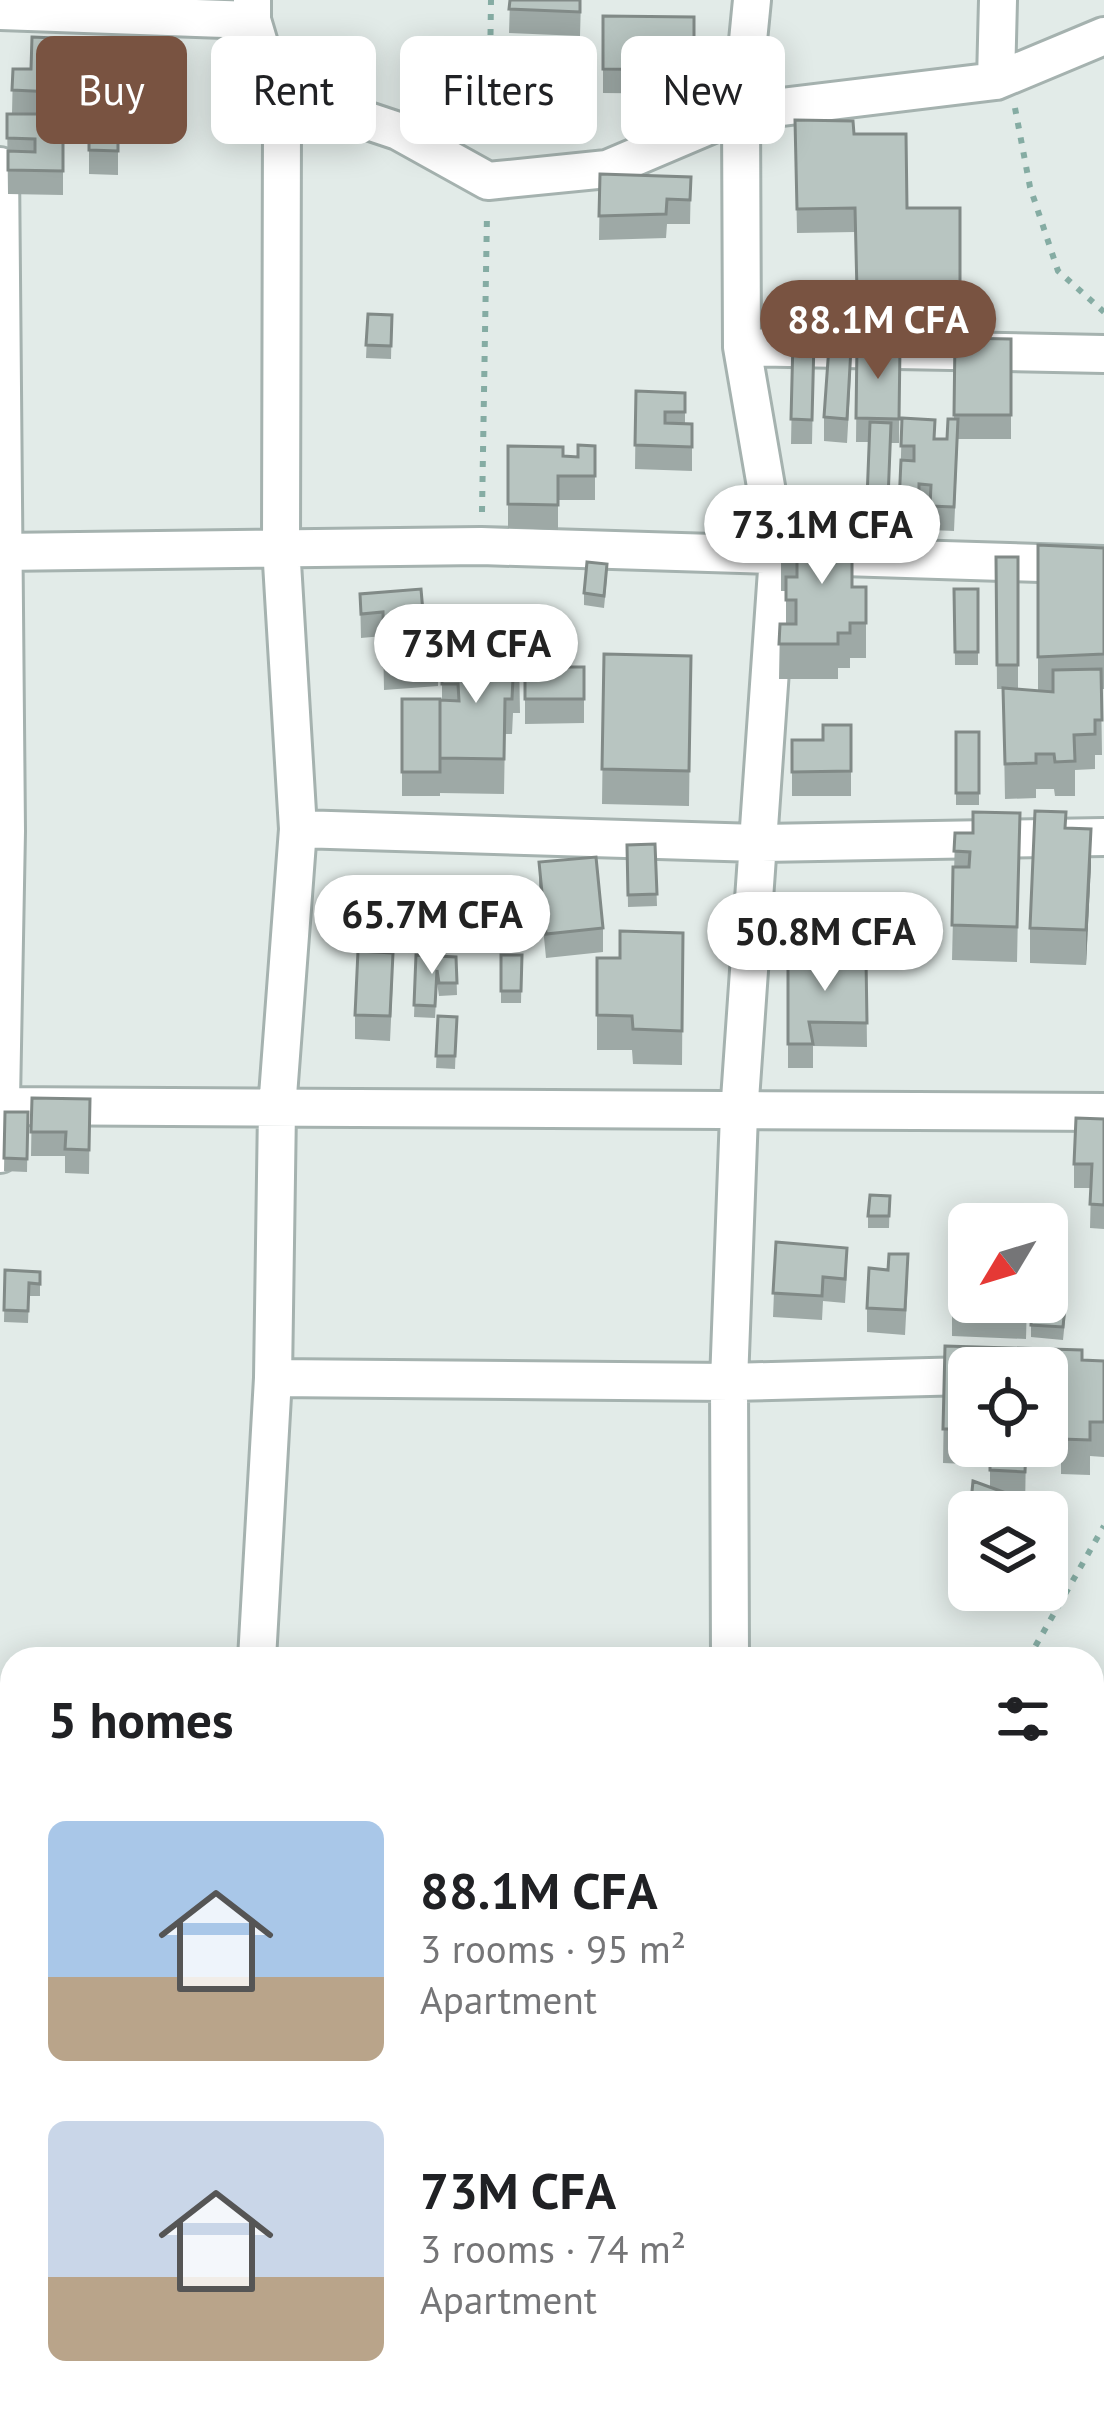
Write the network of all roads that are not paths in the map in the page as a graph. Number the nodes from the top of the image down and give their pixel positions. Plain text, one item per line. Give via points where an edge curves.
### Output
1 (752, 0) edge
2 (998, 0) edge
3 (15, 8) edge
4 (252, 10) edge
5 (748, 36) edge
6 (1104, 36) edge
7 (996, 81) junction
8 (785, 107) edge
9 (376, 124) edge
10 (282, 144) edge
11 (667, 144) edge
12 (741, 144) edge
13 (0, 166) edge
14 (2, 291) edge
15 (742, 347) junction
16 (1104, 354) edge
17 (281, 545) junction
18 (2, 552) edge
19 (778, 556) junction
20 (1104, 565) edge
21 (298, 829) junction
22 (1104, 837) edge
23 (758, 843) junction
24 (0, 1106) edge
25 (278, 1109) junction
26 (1104, 1112) edge
27 (739, 1114) junction
28 (0, 1154) edge
29 (948, 1377) edge
30 (273, 1378) junction
31 (729, 1382) junction
32 (257, 1647) edge
33 (730, 1647) edge

1 - 5 street
2 - 7 street
3 - 4 street
6 - 7 street
7 - 8 street
9 - 11 street via 488,181 607,170
10 - 17 street
12 - 15 street
13 - 14 street
14 - 18 street
15 - 16 street
15 - 19 street
17 - 18 street
17 - 19 street
17 - 21 street
18 - 24 street
19 - 20 street
19 - 23 street
21 - 23 street
21 - 25 street
22 - 23 street
23 - 27 street
24 - 25 street
24 - 28 street
25 - 27 street
25 - 30 street
26 - 27 street
27 - 31 street
29 - 31 street
30 - 31 street
30 - 32 street
31 - 33 street

